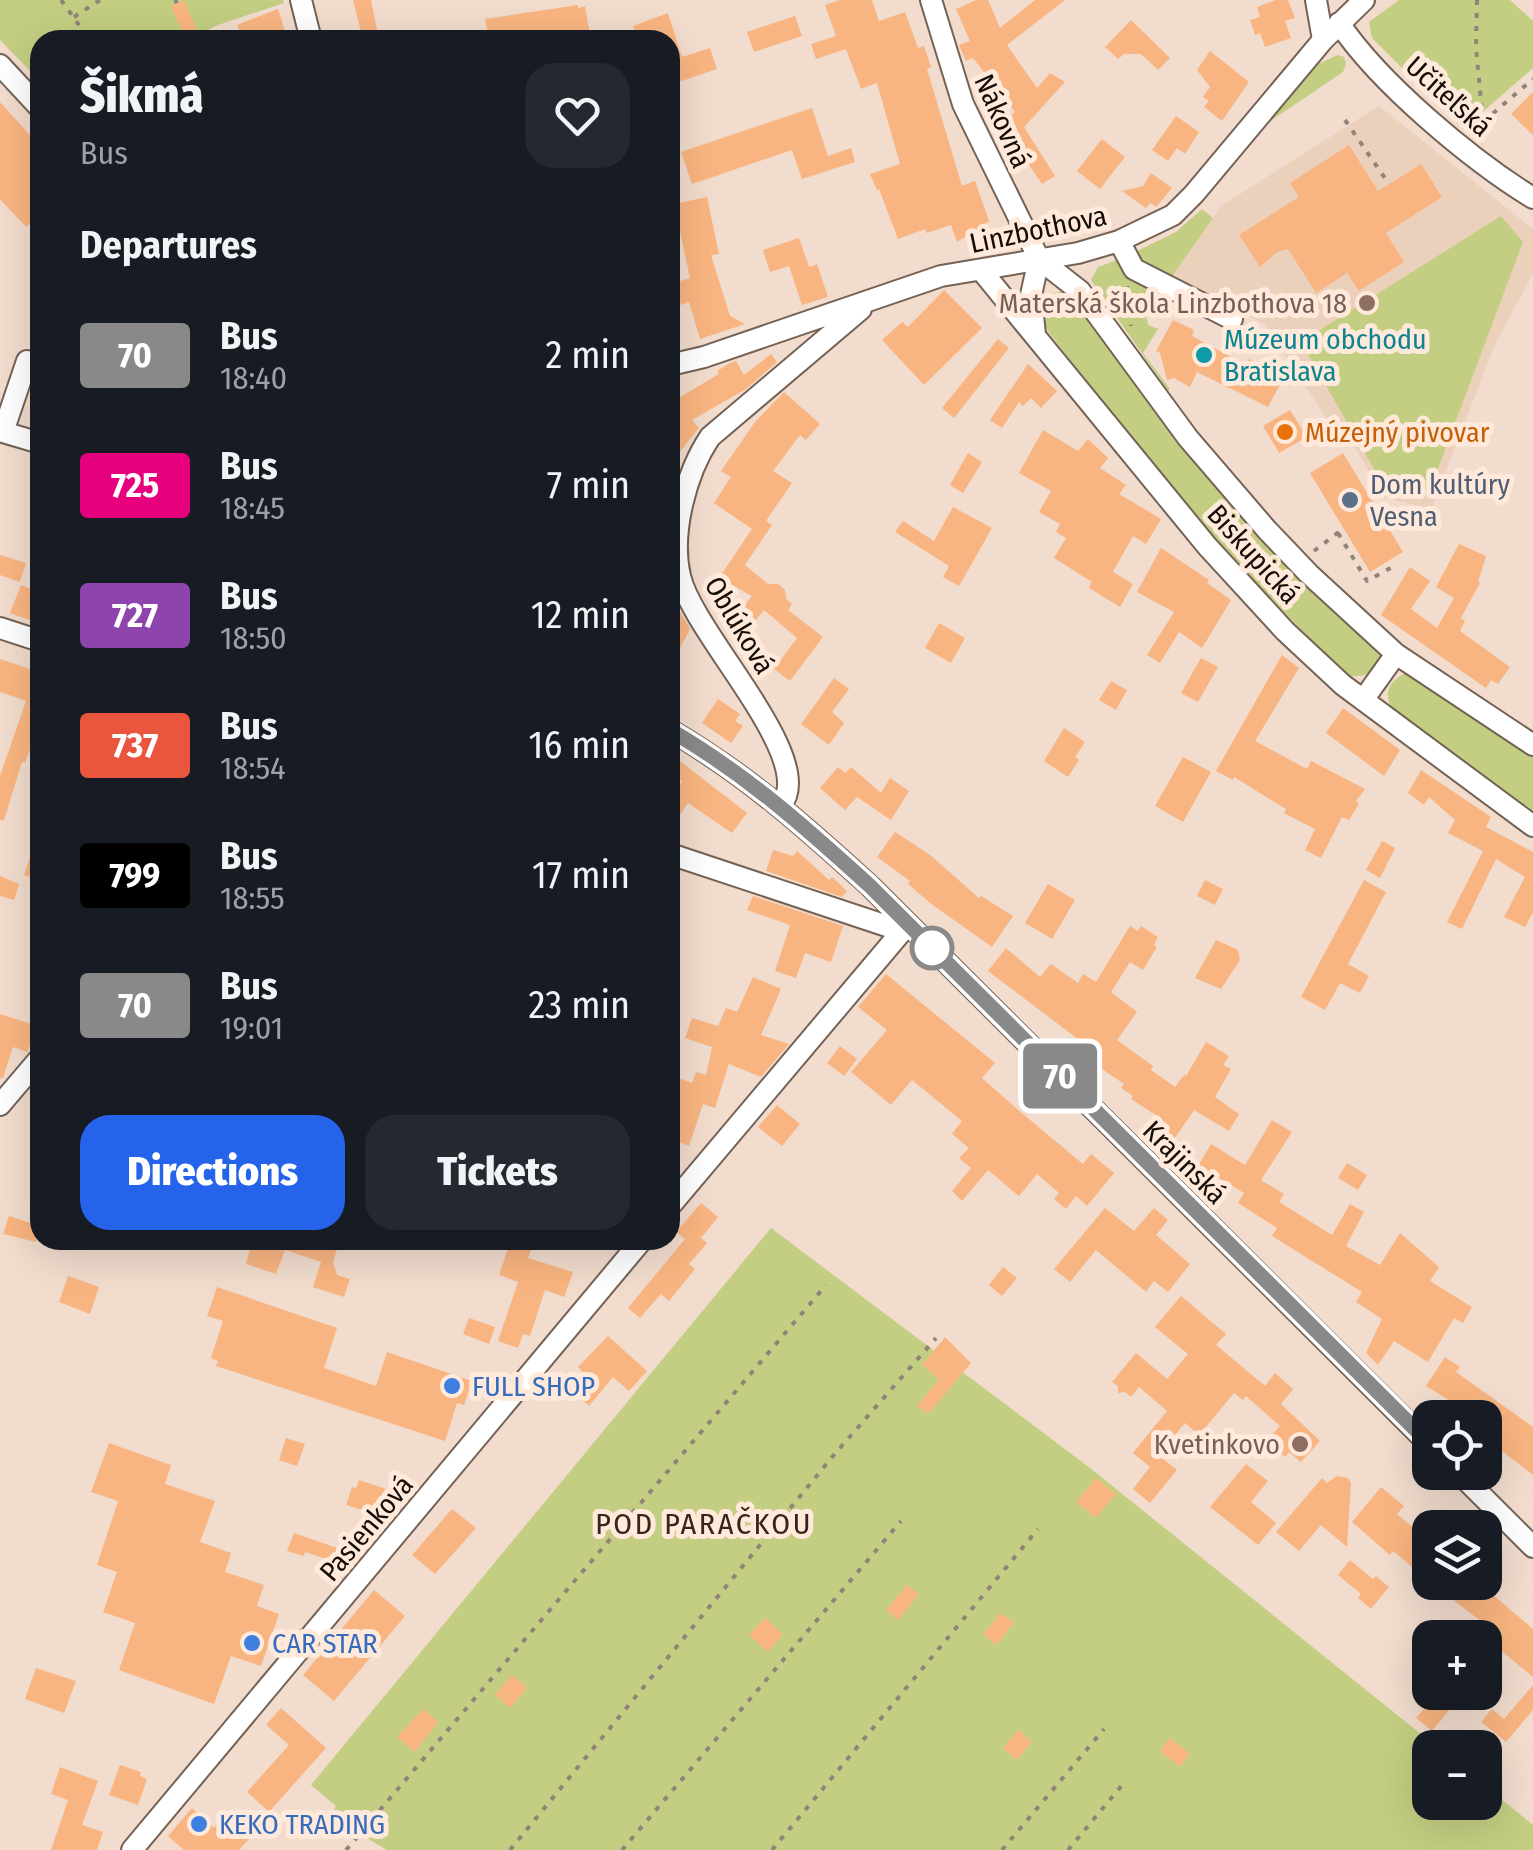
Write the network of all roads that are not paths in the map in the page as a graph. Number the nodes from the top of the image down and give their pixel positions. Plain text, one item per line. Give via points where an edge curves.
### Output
1 (301, 0) edge
2 (930, 0) edge
3 (1316, 0) edge
4 (1364, 0) edge
5 (1339, 23) junction
6 (309, 30) edge
7 (1322, 40) junction
8 (0, 65) edge
9 (30, 97) edge
10 (1533, 198) edge
11 (1122, 247) junction
12 (1039, 259) junction
13 (981, 270) junction
14 (870, 301) junction
15 (1232, 319) dead end
16 (1035, 335) junction
17 (28, 361) dead end
18 (680, 363) edge
19 (30, 440) edge
20 (680, 525) edge
21 (680, 576) edge
22 (0, 628) edge
23 (30, 638) edge
24 (1396, 654) junction
25 (1363, 700) junction
26 (680, 736) edge
27 (1533, 745) edge
28 (781, 805) junction
29 (1533, 826) edge
30 (680, 857) edge
31 (905, 928) junction
32 (30, 1072) edge
33 (0, 1105) edge
34 (680, 1194) edge
35 (634, 1250) edge
36 (1412, 1426) edge
37 (1476, 1490) edge
38 (1533, 1547) edge
39 (132, 1850) edge

1 - 6 street
2 - 12 street, Nákovná via 963,104
3 - 7 street
4 - 5 street, Linzbothova
5 - 7 street, Linzbothova
5 - 10 street, Učiteľská via 1358,52 1464,149
7 - 11 street, Linzbothova via 1194,194
8 - 9 street
11 - 12 street, Linzbothova
11 - 15 street via 1134,269
12 - 13 street, Linzbothova
12 - 16 street via 1031,295
12 - 24 street, Biskupická via 1080,291 1188,438 1266,530
13 - 14 street, Linzbothova
13 - 16 street, Biskupická
14 - 18 street, Linzbothova
14 - 20 street, Oblúková via 710,437
16 - 25 street, Biskupická via 1207,546 1314,660
17 - 19 street via 3,432
21 - 28 street, Oblúková via 688,601 786,762 791,783
22 - 23 street
24 - 25 street
24 - 27 street, Biskupická
25 - 29 street, Biskupická
26 - 28 street, Krajinská
28 - 31 street, Krajinská
30 - 31 street
31 - 34 street
31 - 36 street, Krajinská
32 - 33 street
35 - 39 street, Pasienková
37 - 38 street

